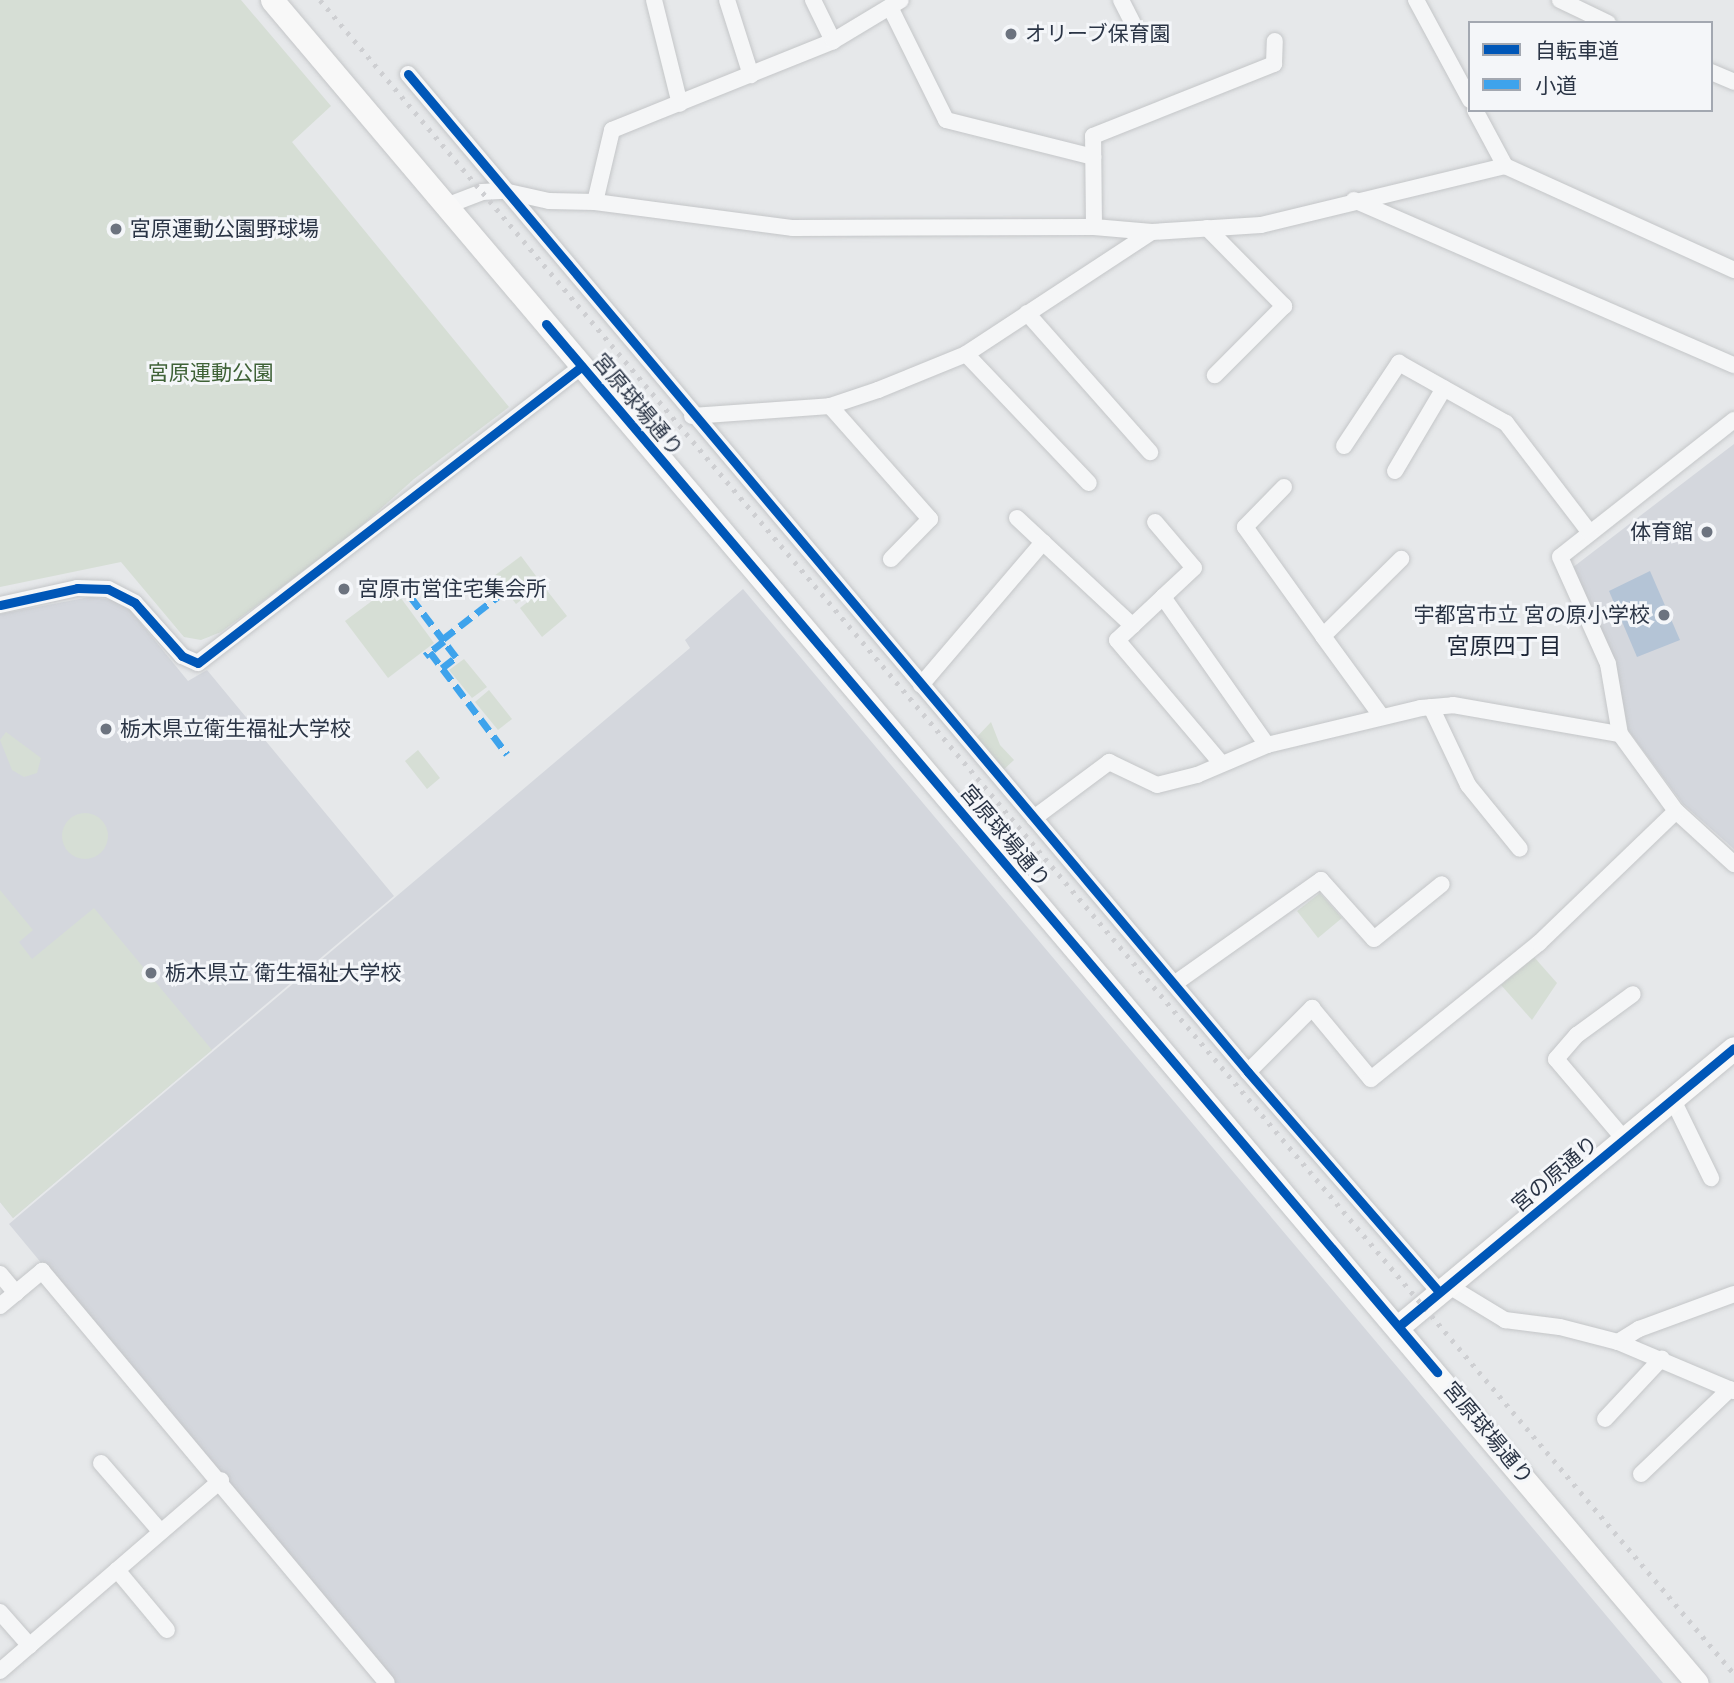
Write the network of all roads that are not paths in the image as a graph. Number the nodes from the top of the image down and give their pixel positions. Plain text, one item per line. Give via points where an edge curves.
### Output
1 (272, 0) edge
2 (654, 0) edge
3 (727, 0) edge
4 (813, 0) edge
5 (1121, 0) edge
6 (1416, 0) edge
7 (1560, 0) edge
8 (895, 4) edge
9 (1604, 21) edge
10 (1132, 22) dead end
11 (833, 41) junction
12 (1275, 41) dead end
13 (1713, 73) edge
14 (408, 74) dead end
15 (751, 75) junction
16 (1734, 82) edge
17 (1468, 96) edge
18 (680, 104) junction
19 (1476, 112) edge
20 (1093, 157) junction
21 (1505, 166) junction
22 (504, 191) junction
23 (1354, 200) junction
24 (594, 202) junction
25 (446, 206) junction
26 (1094, 227) junction
27 (1207, 228) junction
28 (1152, 232) junction
29 (1734, 270) edge
30 (1027, 313) junction
31 (966, 355) junction
32 (1734, 365) edge
33 (582, 366) junction
34 (1215, 374) dead end
35 (1444, 388) junction
36 (830, 406) junction
37 (692, 415) junction
38 (1734, 420) edge
39 (1344, 446) dead end
40 (1150, 452) dead end
41 (1395, 471) dead end
42 (1089, 483) dead end
43 (1284, 487) dead end
44 (1017, 518) dead end
45 (1155, 522) dead end
46 (1590, 533) junction
47 (1043, 542) junction
48 (891, 559) dead end
49 (1401, 559) dead end
50 (1163, 597) junction
51 (0, 605) edge
52 (1133, 626) junction
53 (1323, 636) junction
54 (921, 685) junction
55 (1431, 707) junction
56 (1382, 717) junction
57 (1620, 734) junction
58 (1267, 745) junction
59 (1220, 762) junction
60 (1676, 811) junction
61 (1034, 818) junction
62 (1520, 849) dead end
63 (1734, 864) edge
64 (1443, 884) dead end
65 (1174, 984) junction
66 (1633, 994) dead end
67 (1734, 1048) edge
68 (1248, 1072) junction
69 (1673, 1100) junction
70 (1624, 1139) junction
71 (1711, 1178) dead end
72 (0, 1274) edge
73 (1444, 1289) junction
74 (16, 1293) junction
75 (1734, 1294) edge
76 (0, 1306) edge
77 (1399, 1326) junction
78 (1618, 1342) junction
79 (1662, 1358) junction
80 (1732, 1390) edge
81 (1605, 1419) dead end
82 (101, 1463) dead end
83 (1641, 1474) dead end
84 (221, 1480) junction
85 (161, 1532) junction
86 (117, 1570) junction
87 (0, 1612) edge
88 (167, 1630) dead end
89 (30, 1646) junction
90 (0, 1671) edge
91 (387, 1683) edge
92 (1697, 1683) edge

1 - 25 street, 宮原球場通り
2 - 18 street
3 - 15 street
4 - 11 street
5 - 10 street
6 - 17 street
7 - 9 street
8 - 11 street
8 - 20 street via 946,120
11 - 15 street
12 - 20 street via 1274,64 1093,136
13 - 16 street
14 - 22 street
15 - 18 street
18 - 24 street via 612,130
19 - 21 street
20 - 26 street
21 - 23 street
21 - 29 street
22 - 24 street via 549,201
22 - 25 street via 482,192
22 - 37 street
23 - 27 street via 1261,225
23 - 32 street
24 - 26 street via 793,228
25 - 33 street, 宮原球場通り
26 - 28 street
27 - 28 street
27 - 34 street via 1284,306
28 - 30 street
30 - 31 street
30 - 40 street
31 - 36 street
31 - 42 street
33 - 51 street via 198,663 182,656 135,603 108,589 82,587
33 - 77 street, 宮原球場通り
35 - 39 street via 1399,363
35 - 41 street
35 - 46 street via 1506,423
36 - 37 street
36 - 48 street via 930,519
37 - 54 street
38 - 46 street
43 - 53 street via 1245,527
44 - 47 street
45 - 50 street via 1194,568
46 - 57 street via 1560,557 1608,664
47 - 52 street
47 - 54 street
49 - 53 street
50 - 52 street
50 - 58 street
52 - 59 street via 1117,640
53 - 56 street
54 - 61 street
55 - 56 street
55 - 57 street via 1453,705
55 - 62 street via 1468,785
56 - 58 street
57 - 60 street
58 - 59 street
59 - 61 street via 1197,775 1157,785 1109,762
60 - 63 street
60 - 68 street via 1539,943 1371,1079 1312,1008
61 - 65 street
64 - 65 street via 1374,939 1321,880
65 - 68 street
66 - 70 street via 1577,1035 1556,1059
67 - 69 street, 宮の原通り
68 - 73 street
69 - 70 street, 宮の原通り
69 - 71 street
70 - 73 street, 宮の原通り
72 - 74 street
73 - 77 street, 宮の原通り
73 - 78 street via 1505,1320 1560,1326
74 - 76 street
74 - 84 street via 42,1271
75 - 78 street via 1639,1329
77 - 92 street, 宮原球場通り
78 - 79 street
79 - 80 street
79 - 81 street
80 - 83 street
82 - 85 street
84 - 85 street
84 - 91 street
85 - 86 street
86 - 88 street
86 - 89 street
87 - 89 street
89 - 90 street

